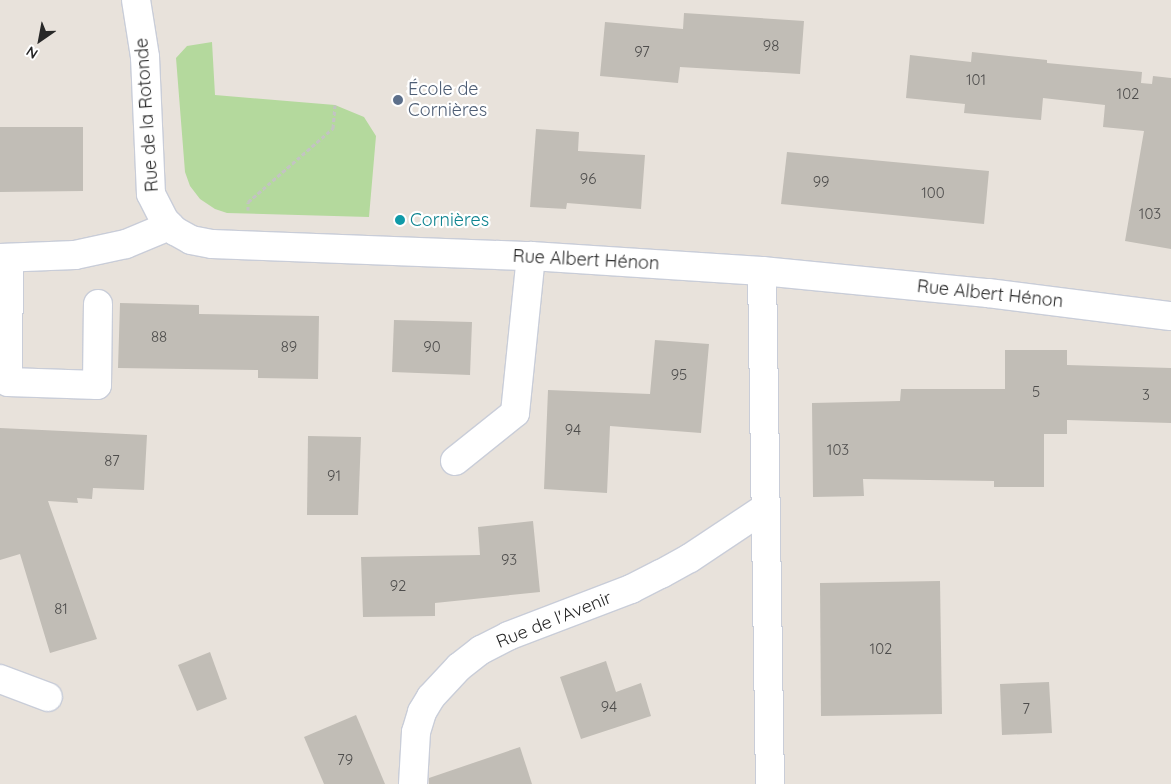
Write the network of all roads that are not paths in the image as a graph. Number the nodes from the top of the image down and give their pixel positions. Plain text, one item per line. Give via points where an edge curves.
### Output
1 (136, 0) edge
2 (169, 226) junction
3 (531, 256) junction
4 (4, 258) edge
5 (762, 270) junction
6 (98, 304) dead end
7 (1171, 316) edge
8 (455, 461) dead end
9 (765, 508) junction
10 (0, 679) edge
11 (48, 697) dead end
12 (412, 784) edge
13 (770, 784) edge

1 - 2 street, Rue de la Rotonde via 145,57 151,194 158,212
2 - 3 street, Rue Albert Hénon via 201,243
2 - 4 street via 126,244 75,255
3 - 5 street, Rue Albert Hénon
3 - 8 street via 515,414
4 - 6 street via 8,382 98,385
5 - 7 street, Rue Albert Hénon
5 - 9 street
9 - 12 street, Rue de l'Avenir via 661,574 508,636 481,650 459,667 430,696 422,712 416,732
9 - 13 street
10 - 11 street

